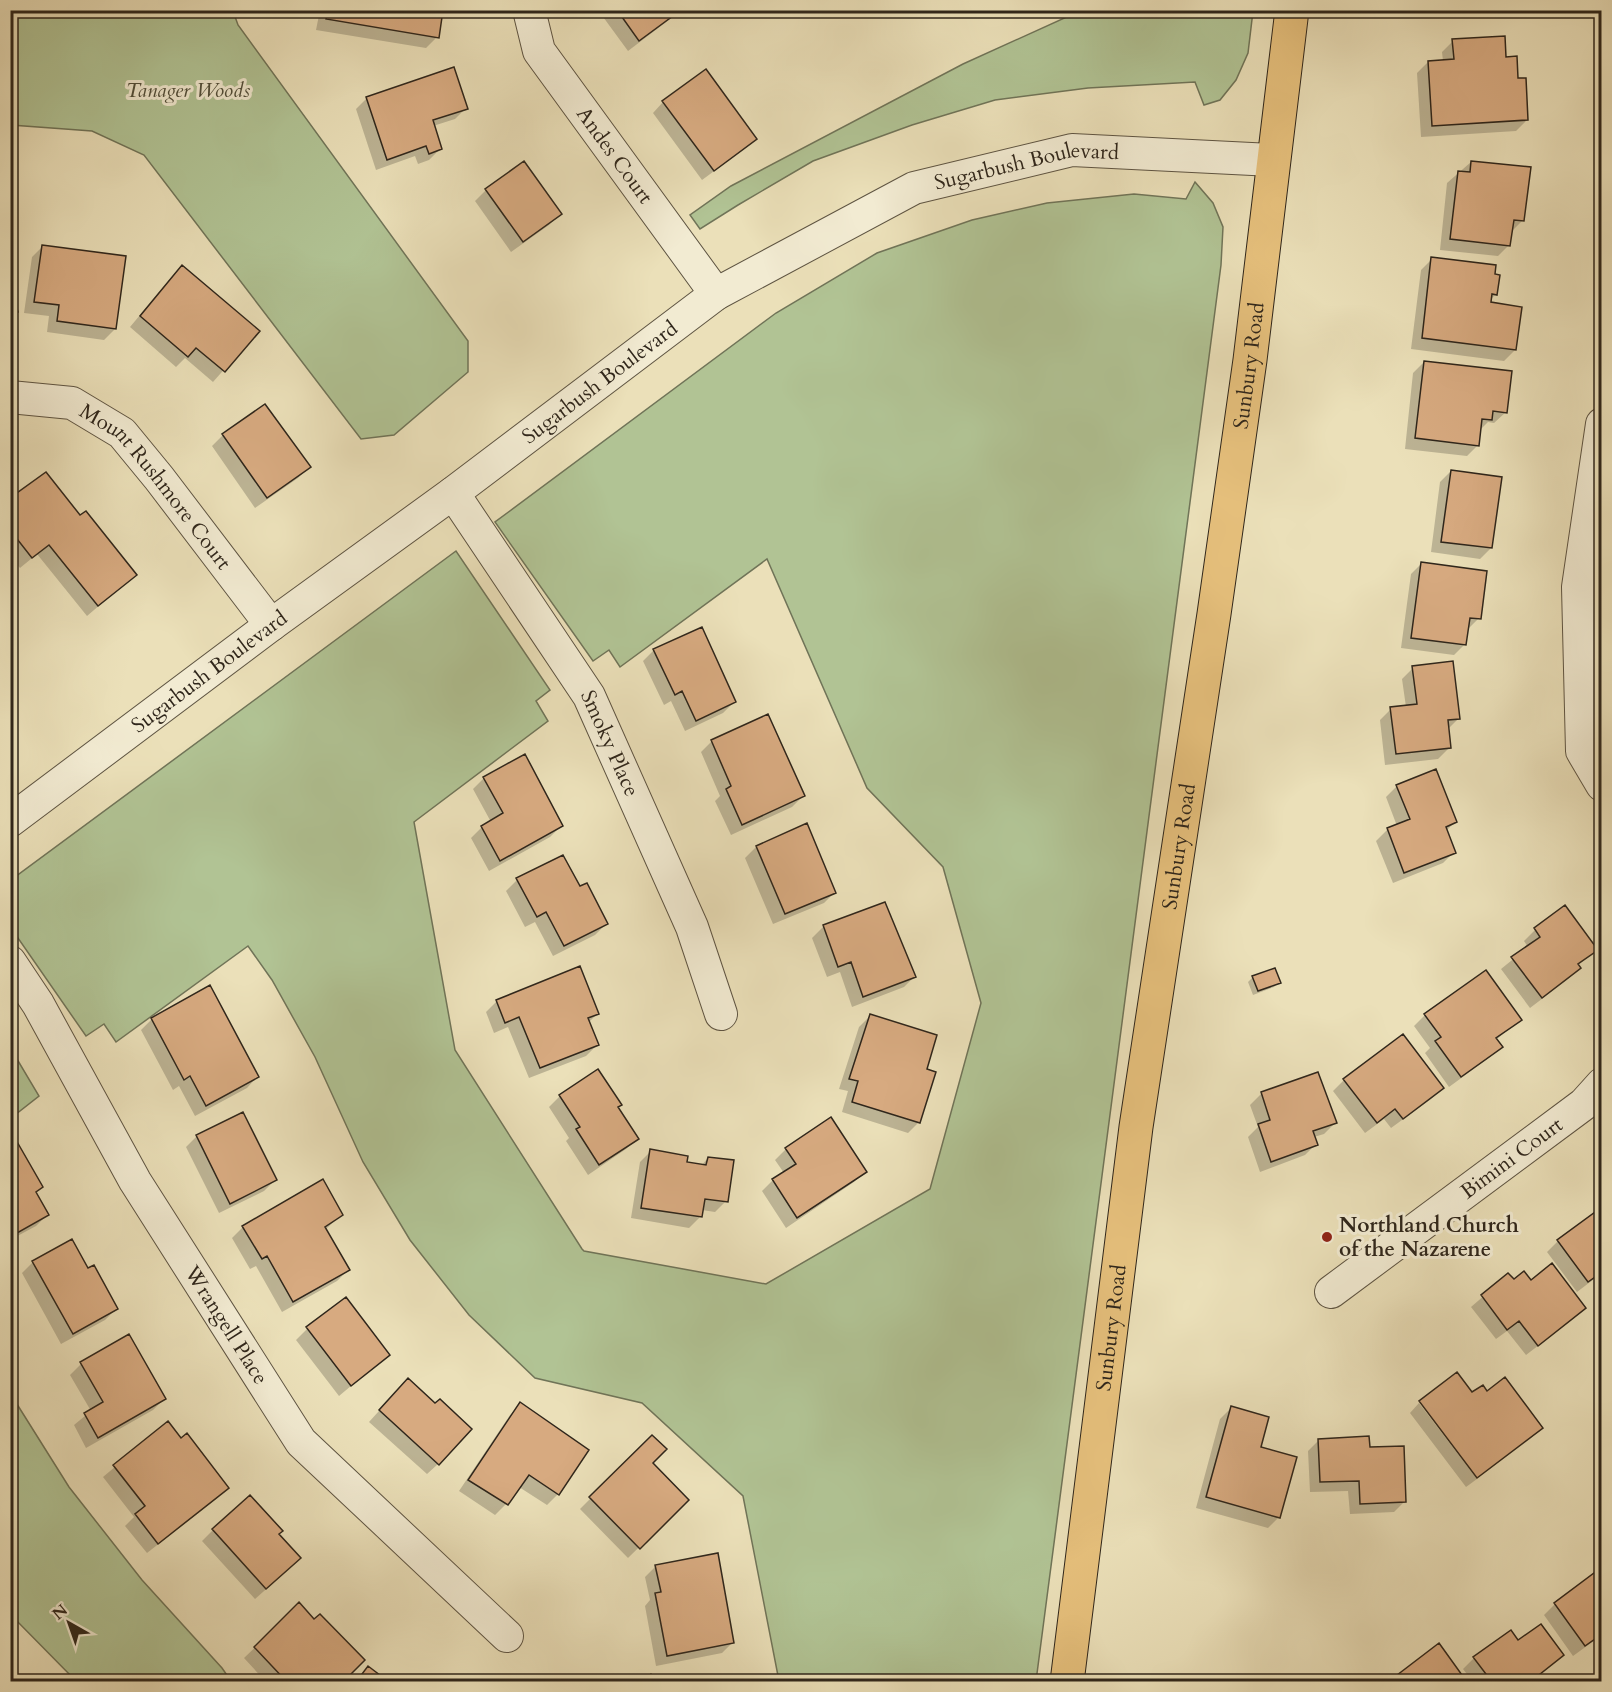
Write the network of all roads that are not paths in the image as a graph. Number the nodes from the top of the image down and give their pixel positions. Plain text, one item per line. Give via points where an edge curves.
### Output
1 (529, 10) edge
2 (1292, 10) edge
3 (1273, 160) junction
4 (716, 294) junction
5 (10, 397) edge
6 (1602, 424) edge
7 (453, 493) junction
8 (271, 625) junction
9 (1602, 785) edge
10 (10, 821) edge
11 (10, 962) edge
12 (721, 1014) dead end
13 (1602, 1084) edge
14 (1331, 1292) dead end
15 (507, 1636) dead end
16 (1067, 1682) edge

1 - 4 street, Andes Court via 539,51
2 - 3 main road, Sunbury Road
3 - 4 street, Sugarbush Boulevard via 1072,150 982,171 914,188
3 - 16 main road, Sunbury Road via 1218,591 1136,1127
4 - 7 street, Sugarbush Boulevard
5 - 8 street, Mount Rushmore Court via 72,403 122,433
6 - 9 street via 1578,587 1582,751
7 - 8 street, Sugarbush Boulevard
7 - 12 street, Smoky Place via 589,696 692,927
8 - 10 street, Sugarbush Boulevard
11 - 15 street, Wrangell Place via 38,1004 135,1181 301,1442
13 - 14 street, Bimini Court via 1584,1104

